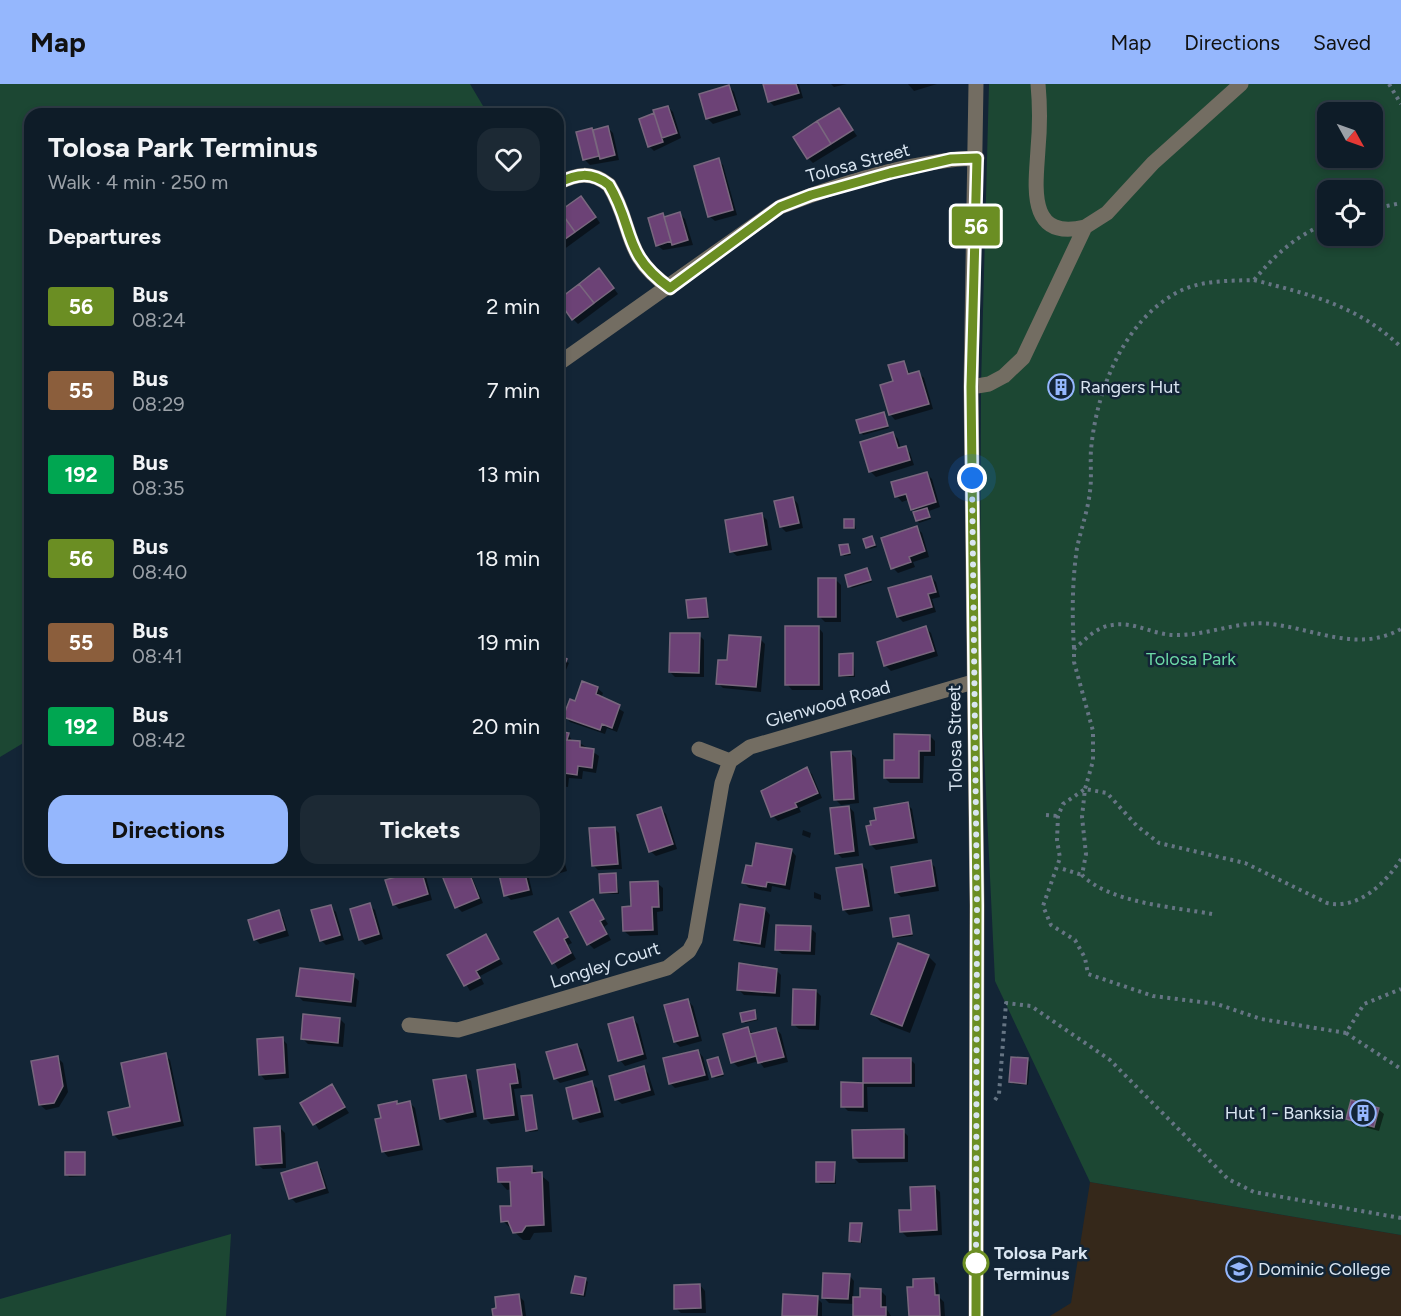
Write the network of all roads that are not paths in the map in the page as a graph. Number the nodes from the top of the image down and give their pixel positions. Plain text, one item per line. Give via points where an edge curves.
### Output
1 (976, 84) edge
2 (1038, 84) edge
3 (1241, 84) edge
4 (977, 158) junction
5 (564, 180) edge
6 (1085, 227) junction
7 (670, 288) junction
8 (564, 360) edge
9 (971, 387) junction
10 (973, 682) junction
11 (699, 749) dead end
12 (730, 761) junction
13 (409, 1025) dead end
14 (976, 1316) edge

1 - 4 street, Tolosa Street
2 - 6 street via 1035,201 1047,220 1056,226 1076,230
3 - 6 street via 1153,163 1107,213
4 - 7 street, Tolosa Street via 951,159 890,173 780,207
4 - 9 street, Tolosa Street
5 - 7 street via 589,174 609,185 638,257 650,274
6 - 9 street via 1023,358 1004,376
7 - 8 street, Tolosa Street
9 - 10 street, Tolosa Street
10 - 12 street, Glenwood Road via 750,747
10 - 14 street, Tolosa Street
11 - 12 street
12 - 13 street, Longley Court via 722,783 699,925 689,951 679,961 652,973 458,1030

